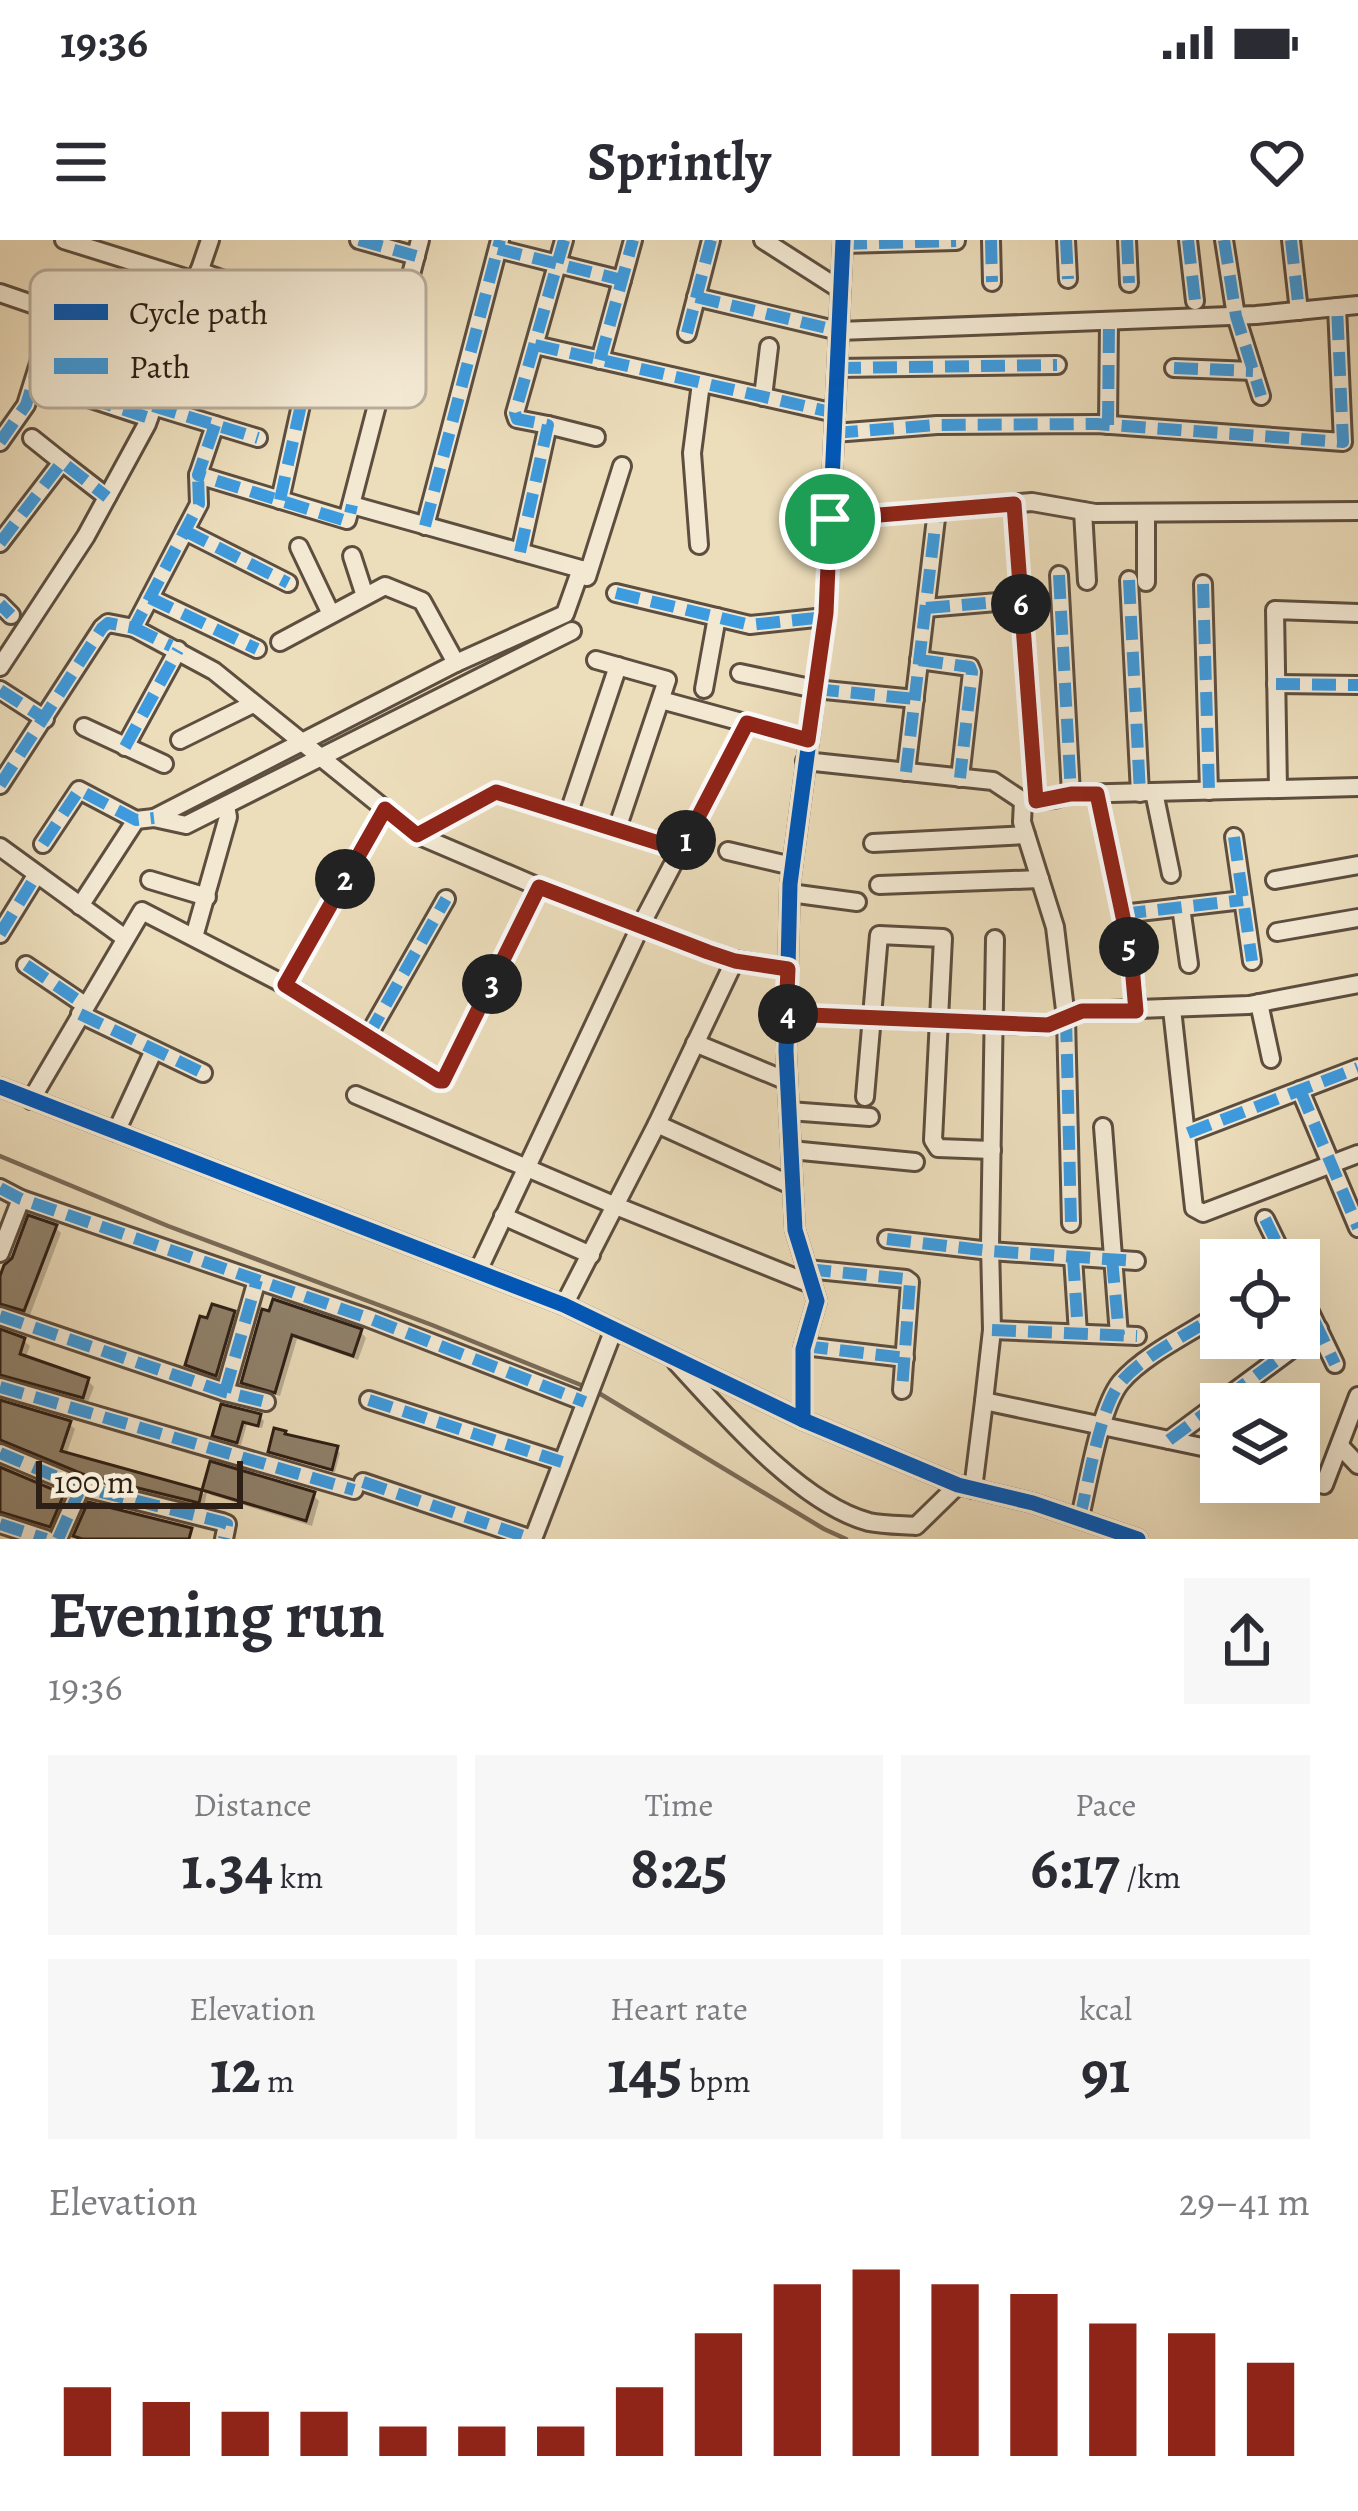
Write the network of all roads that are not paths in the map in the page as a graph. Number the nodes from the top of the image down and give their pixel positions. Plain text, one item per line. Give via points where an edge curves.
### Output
1 (64, 240) edge
2 (209, 240) edge
3 (359, 240) edge
4 (564, 240) edge
5 (633, 240) edge
6 (711, 240) edge
7 (763, 240) edge
8 (992, 240) edge
9 (1066, 240) edge
10 (1127, 240) edge
11 (1188, 240) edge
12 (1223, 240) edge
13 (1291, 240) edge
14 (956, 241) edge
15 (843, 242) edge
16 (499, 244) edge
17 (418, 248) edge
18 (557, 263) junction
19 (175, 270) edge
20 (199, 270) edge
21 (1068, 279) dead end
22 (622, 280) junction
23 (992, 282) dead end
24 (1129, 283) dead end
25 (842, 290) junction
26 (0, 293) edge
27 (696, 297) junction
28 (1195, 301) dead end
29 (30, 303) edge
30 (1358, 305) edge
31 (1336, 307) junction
32 (1299, 311) junction
33 (1236, 316) junction
34 (1108, 321) junction
35 (839, 331) junction
36 (686, 333) dead end
37 (535, 345) junction
38 (769, 347) dead end
39 (600, 360) junction
40 (1057, 365) dead end
41 (837, 368) junction
42 (1174, 368) dead end
43 (1253, 371) junction
44 (701, 383) junction
45 (30, 393) edge
46 (1261, 396) dead end
47 (763, 397) junction
48 (136, 408) edge
49 (152, 408) edge
50 (300, 408) edge
51 (376, 408) edge
52 (151, 412) junction
53 (835, 413) junction
54 (215, 425) junction
55 (548, 425) junction
56 (1108, 425) junction
57 (834, 434) junction
58 (596, 437) dead end
59 (32, 438) dead end
60 (258, 438) dead end
61 (0, 442) edge
62 (62, 462) junction
63 (622, 466) dead end
64 (198, 475) junction
65 (107, 497) junction
66 (280, 500) junction
67 (1014, 504) junction
68 (352, 505) junction
69 (937, 510) junction
70 (1083, 511) junction
71 (1358, 512) edge
72 (1146, 513) junction
73 (830, 519) junction
74 (425, 526) junction
75 (185, 531) junction
76 (0, 543) edge
77 (698, 545) dead end
78 (299, 547) dead end
79 (520, 552) junction
80 (352, 556) dead end
81 (585, 572) junction
82 (1059, 575) dead end
83 (1087, 581) dead end
84 (288, 583) dead end
85 (1203, 584) dead end
86 (616, 592) dead end
87 (365, 596) junction
88 (150, 598) junction
89 (1021, 599) junction
90 (926, 608) junction
91 (1358, 613) edge
92 (331, 614) junction
93 (717, 617) junction
94 (825, 617) junction
95 (134, 628) junction
96 (572, 632) dead end
97 (280, 642) dead end
98 (257, 649) dead end
99 (178, 650) junction
100 (596, 660) dead end
101 (919, 660) junction
102 (456, 663) junction
103 (618, 666) junction
104 (0, 667) edge
105 (740, 673) dead end
106 (1276, 684) junction
107 (704, 689) dead end
108 (815, 689) junction
109 (0, 690) edge
110 (1357, 691) edge
111 (661, 700) junction
112 (915, 700) junction
113 (253, 704) junction
114 (45, 719) junction
115 (747, 723) junction
116 (84, 727) dead end
117 (180, 740) dead end
118 (808, 740) junction
119 (301, 741) junction
120 (125, 747) junction
121 (318, 757) junction
122 (805, 761) junction
123 (164, 764) dead end
124 (906, 772) junction
125 (960, 778) junction
126 (0, 785) edge
127 (1358, 788) edge
128 (1278, 789) junction
129 (1209, 791) junction
130 (1147, 793) junction
131 (1071, 794) junction
132 (1097, 794) junction
133 (194, 796) junction
134 (1030, 801) junction
135 (226, 806) junction
136 (385, 809) junction
137 (568, 815) junction
138 (204, 816) junction
139 (145, 819) junction
140 (617, 829) junction
141 (417, 835) junction
142 (1026, 835) junction
143 (1234, 837) dead end
144 (873, 843) dead end
145 (44, 844) dead end
146 (0, 848) edge
147 (681, 850) junction
148 (728, 851) dead end
149 (1358, 865) edge
150 (792, 866) junction
151 (37, 874) junction
152 (1171, 874) dead end
153 (1040, 879) junction
154 (150, 880) dead end
155 (1275, 880) dead end
156 (880, 886) dead end
157 (539, 887) junction
158 (790, 893) junction
159 (207, 897) junction
160 (446, 899) dead end
161 (1243, 900) junction
162 (857, 902) dead end
163 (80, 905) junction
164 (1181, 907) junction
165 (1123, 914) junction
166 (1358, 918) edge
167 (641, 926) junction
168 (1277, 932) dead end
169 (0, 934) edge
170 (194, 937) junction
171 (125, 938) junction
172 (995, 939) dead end
173 (735, 961) junction
174 (1252, 961) dead end
175 (1189, 964) dead end
176 (26, 965) dead end
177 (788, 969) junction
178 (1358, 984) edge
179 (285, 985) junction
180 (1259, 1004) junction
181 (1172, 1009) junction
182 (82, 1010) junction
183 (1136, 1011) junction
184 (786, 1014) junction
185 (873, 1018) junction
186 (1066, 1018) junction
187 (939, 1021) junction
188 (995, 1023) junction
189 (368, 1036) junction
190 (694, 1043) junction
191 (154, 1050) junction
192 (1271, 1059) dead end
193 (1358, 1068) edge
194 (203, 1073) dead end
195 (787, 1081) junction
196 (0, 1088) edge
197 (1300, 1090) junction
198 (356, 1095) dead end
199 (865, 1097) dead end
200 (31, 1100) junction
201 (788, 1111) junction
202 (870, 1117) dead end
203 (657, 1124) junction
204 (1102, 1127) dead end
205 (116, 1132) junction
206 (1188, 1133) junction
207 (791, 1150) junction
208 (992, 1150) junction
209 (1358, 1154) edge
210 (914, 1162) dead end
211 (1331, 1163) junction
212 (527, 1168) junction
213 (793, 1186) junction
214 (0, 1187) edge
215 (21, 1199) junction
216 (616, 1206) junction
217 (503, 1216) junction
218 (1265, 1219) dead end
219 (1071, 1222) dead end
220 (1358, 1228) edge
221 (1275, 1239) edge
222 (887, 1240) dead end
223 (990, 1251) junction
224 (0, 1253) edge
225 (591, 1255) junction
226 (1073, 1256) junction
227 (1112, 1259) junction
228 (1136, 1261) dead end
229 (478, 1271) junction
230 (809, 1277) junction
231 (257, 1280) junction
232 (564, 1305) junction
233 (0, 1316) edge
234 (1200, 1326) edge
235 (614, 1329) junction
236 (992, 1330) junction
237 (1320, 1333) edge
238 (1078, 1334) junction
239 (804, 1346) junction
240 (670, 1357) junction
241 (905, 1358) junction
242 (1278, 1359) edge
243 (1335, 1364) dead end
244 (0, 1387) edge
245 (902, 1390) dead end
246 (225, 1393) junction
247 (589, 1394) junction
248 (1358, 1396) edge
249 (369, 1400) dead end
250 (984, 1401) junction
251 (266, 1402) dead end
252 (803, 1420) junction
253 (1102, 1426) junction
254 (1169, 1440) junction
255 (1340, 1446) junction
256 (1200, 1447) edge
257 (0, 1453) edge
258 (562, 1462) junction
259 (1358, 1465) edge
260 (1320, 1484) edge
261 (81, 1487) junction
262 (966, 1487) junction
263 (1080, 1517) junction
264 (0, 1524) edge
265 (917, 1533) edge
266 (60, 1538) edge
267 (46, 1539) edge
268 (224, 1539) edge
269 (532, 1539) edge
270 (1138, 1539) edge

1 - 19 street
2 - 20 street
3 - 17 street
4 - 18 street
5 - 22 street
6 - 27 street
7 - 25 street
8 - 23 street
9 - 21 street
10 - 24 street
11 - 28 street
12 - 33 street
13 - 32 street
14 - 15 street
15 - 25 street
16 - 18 street
16 - 74 street
18 - 22 street
18 - 37 street
22 - 39 street
25 - 35 street
26 - 29 street
27 - 35 street
27 - 36 street
30 - 31 street
31 - 32 street
31 - 56 street via 1343,442
32 - 33 street
33 - 34 street
33 - 43 street
34 - 35 street
34 - 56 street
35 - 41 street
37 - 39 street
37 - 55 street via 515,417
38 - 47 street
39 - 44 street
40 - 41 street
41 - 53 street
42 - 43 street
43 - 46 street
44 - 47 street
44 - 77 street via 692,453
45 - 61 street
47 - 53 street
48 - 52 street
49 - 52 street
50 - 66 street
51 - 68 street
52 - 54 street
52 - 65 street
53 - 57 street
54 - 60 street
54 - 64 street
55 - 58 street
55 - 79 street
56 - 57 street
57 - 73 street
59 - 62 street
62 - 65 street
62 - 76 street
63 - 81 street
64 - 66 street
64 - 75 street via 199,504
65 - 104 street
66 - 68 street via 344,520
67 - 69 street
67 - 70 street
67 - 89 street
68 - 74 street
69 - 73 street
69 - 90 street
70 - 72 street
70 - 83 street
71 - 72 street
72 - 130 street via 1138,581
73 - 94 street
74 - 79 street
75 - 84 street
75 - 88 street
78 - 92 street
79 - 81 street
80 - 87 street
81 - 102 street via 565,614
82 - 131 street
85 - 129 street
86 - 93 street
87 - 92 street
87 - 102 street via 385,586 422,601
88 - 95 street
88 - 98 street
89 - 90 street
89 - 134 street
90 - 101 street
91 - 106 street via 1275,610
92 - 97 street
93 - 94 street via 750,625
93 - 107 street
94 - 108 street
95 - 99 street
95 - 114 street via 102,628
96 - 121 street
99 - 113 street
99 - 120 street
100 - 103 street
101 - 112 street
101 - 125 street via 970,667
102 - 119 street
103 - 111 street via 667,680
103 - 137 street
105 - 108 street
106 - 110 street
106 - 128 street
108 - 112 street
108 - 118 street
109 - 114 street
111 - 115 street
111 - 140 street
112 - 124 street
113 - 117 street
113 - 119 street
114 - 126 street
115 - 118 street
115 - 147 street
116 - 120 street
118 - 122 street
119 - 121 street
119 - 133 street
120 - 123 street
121 - 135 street
121 - 136 street
122 - 124 street
122 - 150 street
124 - 125 street
125 - 134 street via 993,781
127 - 128 street
128 - 129 street
129 - 130 street
130 - 132 street
130 - 152 street
131 - 132 street
131 - 134 street
132 - 165 street
133 - 138 street
133 - 139 street
134 - 142 street
135 - 138 street
135 - 159 street
136 - 141 street
136 - 179 street
137 - 140 street
137 - 141 street via 496,792
138 - 139 street via 186,825
139 - 145 street via 80,790
139 - 163 street
140 - 147 street
141 - 157 street
142 - 144 street
142 - 153 street
143 - 161 street
146 - 151 street
147 - 167 street
148 - 150 street
149 - 155 street
150 - 158 street
151 - 163 street
151 - 169 street
153 - 156 street
153 - 186 street
154 - 159 street
157 - 167 street
157 - 189 street via 443,1081
158 - 162 street
158 - 177 street
159 - 170 street
160 - 189 street
161 - 164 street
161 - 174 street
163 - 171 street
164 - 165 street
164 - 175 street
165 - 183 street
166 - 168 street
167 - 173 street
167 - 212 street
170 - 171 street via 142,911
170 - 179 street
171 - 182 street
172 - 188 street
173 - 177 street
173 - 190 street
176 - 182 street
177 - 184 street
178 - 180 street
179 - 189 street
180 - 181 street
180 - 192 street
181 - 183 street
181 - 206 street
182 - 191 street
182 - 200 street
183 - 186 street
184 - 185 street
184 - 195 street
185 - 187 street
185 - 187 street via 879,935 944,938
185 - 199 street
186 - 188 street
186 - 219 street
187 - 188 street
187 - 208 street via 934,1145
188 - 208 street
190 - 195 street
190 - 203 street
191 - 194 street
191 - 205 street
193 - 197 street
195 - 201 street
196 - 200 street
197 - 206 street
197 - 211 street
198 - 212 street
200 - 205 street
201 - 202 street
201 - 207 street
203 - 213 street
203 - 216 street
204 - 227 street
205 - 229 street
206 - 211 street via 1193,1208 1203,1213
207 - 210 street
207 - 213 street
208 - 223 street
209 - 211 street
211 - 220 street
212 - 216 street
212 - 217 street
213 - 230 street
214 - 215 street
215 - 224 street
215 - 231 street
216 - 225 street
216 - 230 street
217 - 225 street
217 - 229 street
218 - 221 street
222 - 223 street
223 - 226 street
223 - 236 street
225 - 232 street
226 - 227 street
226 - 238 street
227 - 228 street
227 - 238 street via 1128,1335
229 - 232 street
230 - 239 street via 817,1301
230 - 241 street via 910,1282
231 - 246 street
231 - 247 street
232 - 235 street
233 - 246 street
234 - 253 street via 1121,1381
235 - 240 street
235 - 247 street
236 - 238 street
236 - 250 street
237 - 243 street
239 - 241 street
239 - 252 street
240 - 252 street
240 - 265 street via 794,1480 832,1507
241 - 245 street
242 - 254 street
244 - 269 street
246 - 251 street
247 - 258 street
248 - 255 street
249 - 258 street
250 - 253 street
250 - 262 street
252 - 262 street
253 - 254 street
253 - 263 street
254 - 256 street
255 - 259 street
255 - 260 street
257 - 261 street
258 - 269 street
261 - 266 street
261 - 268 street via 222,1522
262 - 263 street
262 - 265 street
263 - 270 street
264 - 267 street

